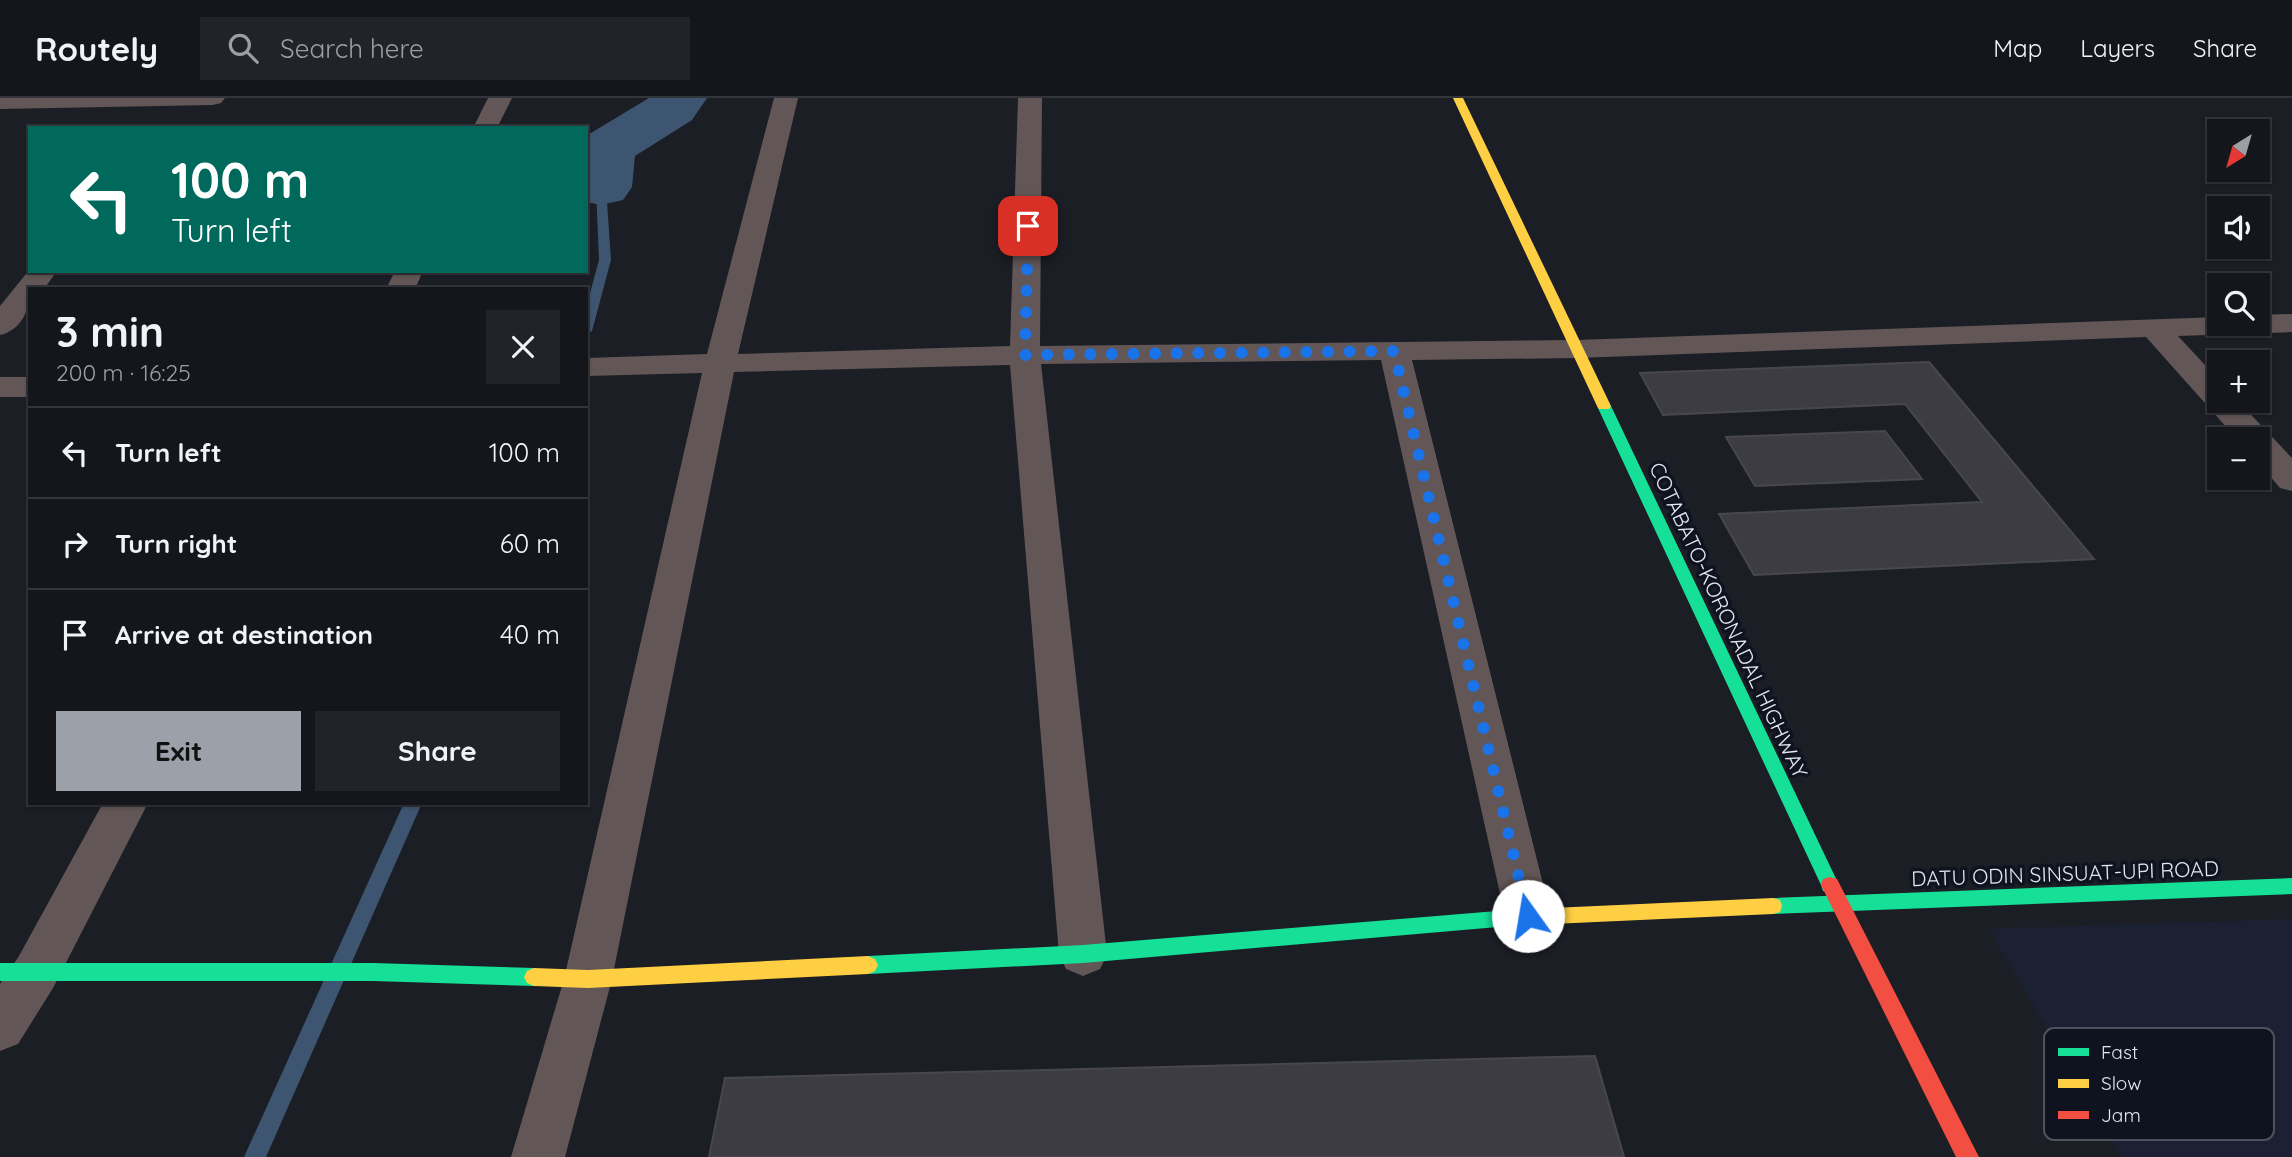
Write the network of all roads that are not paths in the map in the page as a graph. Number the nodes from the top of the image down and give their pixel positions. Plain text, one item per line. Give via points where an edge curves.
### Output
1 (213, 98) edge
2 (500, 98) edge
3 (786, 98) edge
4 (1030, 98) edge
5 (1458, 98) edge
6 (0, 102) edge
7 (486, 126) edge
8 (41, 273) edge
9 (30, 287) edge
10 (28, 290) edge
11 (2292, 323) edge
12 (0, 326) edge
13 (2153, 327) junction
14 (1577, 349) junction
15 (1394, 351) junction
16 (1025, 355) junction
17 (720, 364) junction
18 (588, 368) edge
19 (2207, 386) edge
20 (0, 387) edge
21 (28, 387) edge
22 (2232, 413) edge
23 (2244, 427) edge
24 (2270, 456) edge
25 (2292, 480) edge
26 (125, 805) edge
27 (2292, 886) edge
28 (1839, 903) junction
29 (1528, 916) junction
30 (1083, 954) junction
31 (18, 972) edge
32 (589, 979) junction
33 (0, 1027) edge
34 (538, 1157) edge
35 (1968, 1157) edge

1 - 6 street via 172,109
2 - 7 street
3 - 17 street
4 - 16 street
5 - 14 main road, COTABATO-KORONADAL HIGHWAY
8 - 9 street
10 - 12 street
11 - 13 street
13 - 14 street
13 - 19 street
14 - 15 street
14 - 28 main road, COTABATO-KORONADAL HIGHWAY
15 - 16 street
15 - 29 street
16 - 17 street
16 - 30 street
17 - 18 street
17 - 32 street
20 - 21 street
22 - 23 street
24 - 25 street
26 - 31 street
27 - 28 main road, DATU ODIN SINSUAT-UPI ROAD
28 - 29 main road, DATU ODIN SINSUAT-UPI ROAD
28 - 35 main road, COTABATO-KORONADAL HIGHWAY
29 - 30 main road, DATU ODIN SINSUAT-UPI ROAD
30 - 32 main road, DATU ODIN SINSUAT-UPI ROAD
31 - 32 main road, DATU ODIN SINSUAT-UPI ROAD via 373,972
31 - 33 street
32 - 34 street

